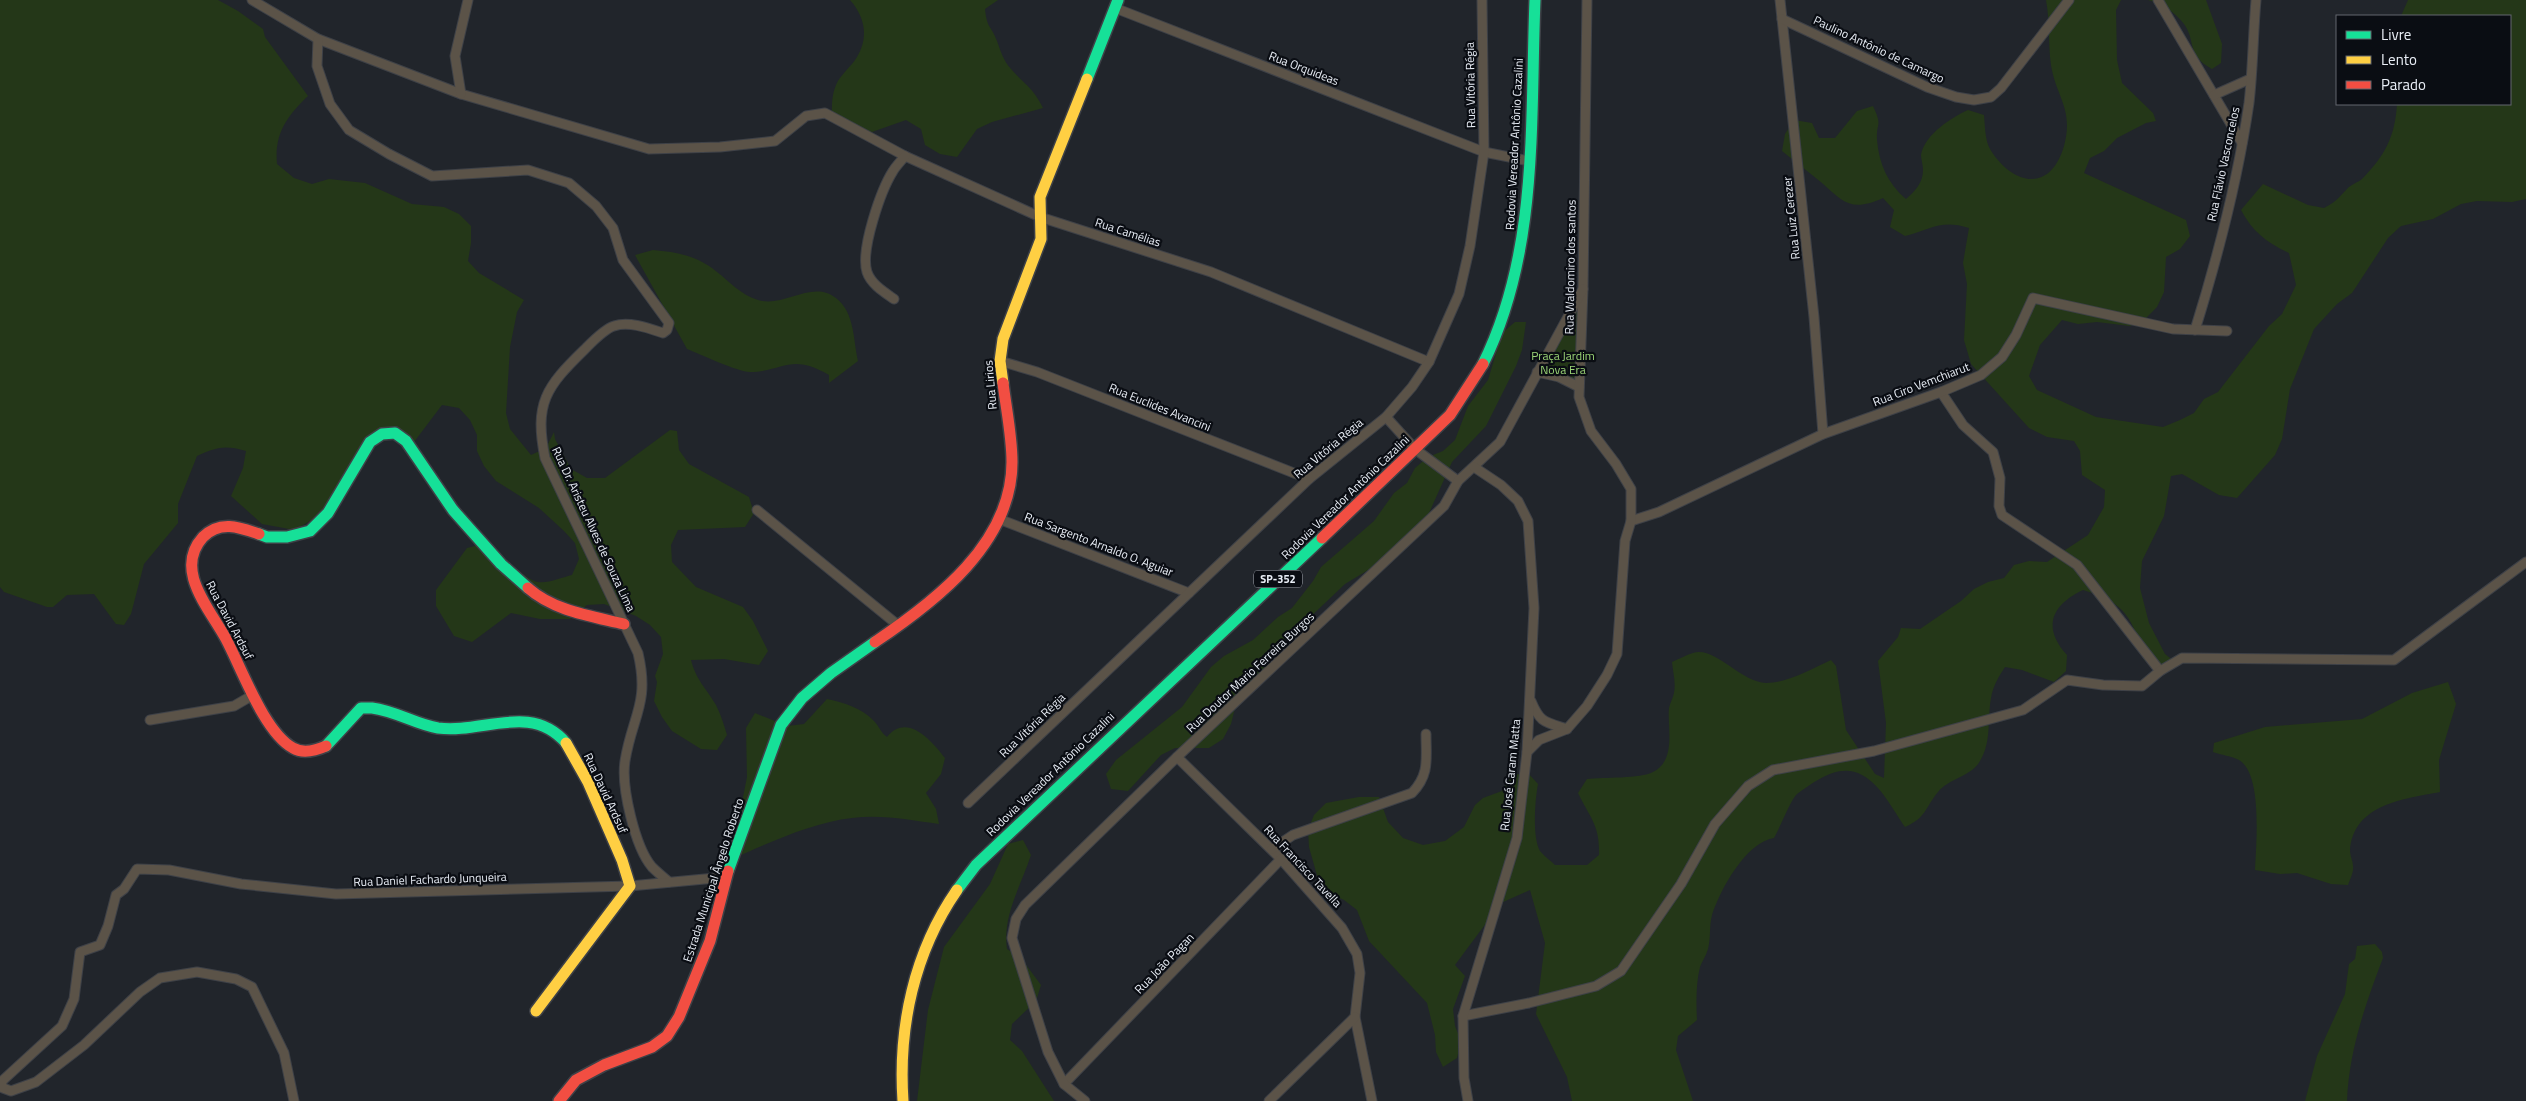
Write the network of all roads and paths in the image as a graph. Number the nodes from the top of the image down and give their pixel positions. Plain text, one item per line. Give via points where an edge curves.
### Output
1 (252, 0) edge
2 (468, 0) edge
3 (1482, 0) edge
4 (1535, 0) edge
5 (1587, 0) edge
6 (1780, 0) edge
7 (2069, 0) edge
8 (2158, 0) edge
9 (2256, 0) edge
10 (1116, 4) edge
11 (1782, 19) junction
12 (318, 39) junction
13 (2250, 79) junction
14 (461, 94) junction
15 (2214, 95) junction
16 (2242, 143) junction
17 (1484, 152) junction
18 (905, 156) junction
19 (1529, 161) junction
20 (1040, 217) junction
21 (1583, 289) junction
22 (894, 299) dead end
23 (2195, 330) junction
24 (2227, 331) dead end
25 (1000, 361) junction
26 (1429, 362) junction
27 (1538, 372) junction
28 (1579, 388) junction
29 (1942, 392) junction
30 (1386, 416) junction
31 (1823, 434) junction
32 (1415, 450) junction
33 (1474, 468) junction
34 (1309, 479) junction
35 (1458, 481) junction
36 (757, 510) dead end
37 (1000, 520) junction
38 (1631, 520) junction
39 (2526, 562) edge
40 (1189, 593) junction
41 (624, 624) junction
42 (899, 626) junction
43 (2160, 671) junction
44 (253, 695) junction
45 (1530, 696) junction
46 (802, 698) joint
47 (150, 720) dead end
48 (1567, 729) junction
49 (1426, 734) dead end
50 (1528, 752) junction
51 (1177, 757) junction
52 (968, 803) dead end
53 (1272, 850) junction
54 (1281, 859) junction
55 (726, 877) junction
56 (669, 882) junction
57 (630, 886) junction
58 (536, 1012) dead end
59 (1463, 1016) junction
60 (1355, 1017) junction
61 (0, 1081) edge
62 (1064, 1084) junction
63 (294, 1101) edge
64 (559, 1101) edge
65 (903, 1101) edge
66 (1085, 1101) edge
67 (1269, 1101) edge
68 (1372, 1101) edge
69 (1468, 1101) edge

1 - 12 street
2 - 14 street via 455,56
3 - 17 street, Rua Vitória Régia
4 - 19 street, Rodovia Vereador Antônio Cazalini / SP-352
5 - 21 street, Rua Waldomiro dos santos
6 - 11 street, Rua Luiz Cerezer
7 - 11 street, Paulino Antônio de Camargo via 2001,88 1991,96 1974,100 1927,87
8 - 15 street
9 - 13 street, Rua Flávio Vasconcelos
10 - 17 street, Rua Orquideas
10 - 20 street, Rua Lirios via 1040,197
11 - 31 street, Rua Luiz Cerezer via 1814,317
12 - 14 street
12 - 41 street, Rua Dr. Aristeu Alves de Souza Lima via 317,66 330,104 349,130 432,176 528,170 569,183 596,206 613,228 623,260 669,324 663,333 628,324 612,326 559,374 540,413 544,458
13 - 15 street
13 - 16 street, Rua Flávio Vasconcelos
14 - 18 street, Rua Camélias via 649,148 720,147 775,141 806,116 825,113
15 - 16 street
16 - 23 street, Rua Flávio Vasconcelos via 2212,275
17 - 19 street, Rua Orquideas
17 - 26 street, Rua Vitória Régia via 1470,246 1459,294
18 - 20 street, Rua Camélias
18 - 22 street via 892,172 869,231 864,256 867,273 878,288
19 - 32 street, Rodovia Vereador Antônio Cazalini / SP-352 via 1522,248 1501,322 1484,363 1469,388 1450,415
20 - 25 street, Rua Lirios via 1041,239 1003,339
20 - 26 street, Rua Camélias via 1211,272
21 - 27 street, Rua Doutor Mario Ferreira Burgos
21 - 28 street, Rua Waldomiro dos santos
23 - 24 street, Rua Ciro Vemchiarut
23 - 29 street, Rua Ciro Vemchiarut via 2033,298 2002,357 1981,375
25 - 34 street, Rua Euclides Avancini via 1037,372
25 - 37 street, Rua Lirios via 1012,462 1008,495
26 - 30 street, Rua Vitória Régia
27 - 28 street via 1559,377
27 - 33 street, Rua Doutor Mario Ferreira Burgos via 1500,442
28 - 38 street, Rua Waldomiro dos santos via 1591,431 1631,490
29 - 31 street, Rua Ciro Vemchiarut
29 - 43 street via 1963,425 1993,452 2000,478 1999,506 2002,515 2077,565
30 - 32 street
30 - 34 street, Rua Vitória Régia
31 - 38 street, Rua Ciro Vemchiarut via 1659,512
32 - 35 street
32 - 65 street, Rodovia Vereador Antônio Cazalini / SP-352 via 976,865 949,902 925,948 913,984 901,1058
33 - 35 street, Rua Doutor Mario Ferreira Burgos
33 - 45 street, Rua José Caram Matta via 1502,485 1518,501 1528,521 1534,608
34 - 40 street, Rua Vitória Régia
35 - 51 street, Rua Doutor Mario Ferreira Burgos via 1444,506
36 - 42 street
37 - 40 street, Rua Sargento Arnaldo O. Aguiar
37 - 42 street, Rua Lirios via 961,573
38 - 48 street, Rua Waldomiro dos santos via 1625,542 1617,654 1587,706
39 - 43 street via 2394,660 2182,658
40 - 52 street, Rua Vitória Régia
41 - 44 street, Rua David Ardsuf via 570,611 538,596 501,564 453,510 406,441 395,433 382,434 370,442 328,513 310,531 287,537 267,537 224,525 209,531 196,545 191,560 193,578
41 - 56 street, Rua David Ardsuf via 638,653 643,676 643,697 625,761 630,808 640,843 651,866
42 - 46 street, Rua Lirios via 831,673
43 - 59 street via 2142,686 2067,680 2023,710 1874,751 1773,770 1748,786 1715,824 1681,884 1621,971 1596,986
44 - 47 street via 234,706
44 - 57 street, Rua David Ardsuf via 274,731 294,749 314,751 327,746 361,708 389,709 432,727 457,729 520,721 539,723 554,731 568,746 585,775 623,858
45 - 48 street via 1537,716
45 - 50 street, Rua José Caram Matta
46 - 55 street, Estrada Municipal Ângelo Roberto via 781,725
48 - 50 street via 1539,740
49 - 53 street via 1426,772 1422,783 1412,793 1293,835
50 - 59 street, Rua José Caram Matta via 1516,838
51 - 53 street, Rua Francisco Tavella
51 - 62 street, Rua Doutor Mario Ferreira Burgos via 1025,905 1016,919 1012,938 1048,1052
53 - 54 street, Rua Francisco Tavella
54 - 60 street, Rua Francisco Tavella via 1342,928 1357,954 1360,973
54 - 62 street, Rua João Pagan
55 - 56 street, Rua Daniel Fachardo Junqueira
55 - 64 street, Estrada Municipal Ângelo Roberto via 710,941 679,1017 667,1036 652,1047 604,1065 576,1080
56 - 57 street, Rua Daniel Fachardo Junqueira
57 - 58 street
57 - 61 street, Rua Daniel Fachardo Junqueira via 336,894 241,884 169,870 137,869 116,895 100,945 80,952 74,999 62,1026
59 - 69 street, Rua José Caram Matta via 1464,1078
60 - 67 street
60 - 68 street, Rua Francisco Tavella
61 - 63 street via 3,1088 11,1091 36,1082 160,978 197,972 236,979 252,987 284,1053
62 - 66 street

